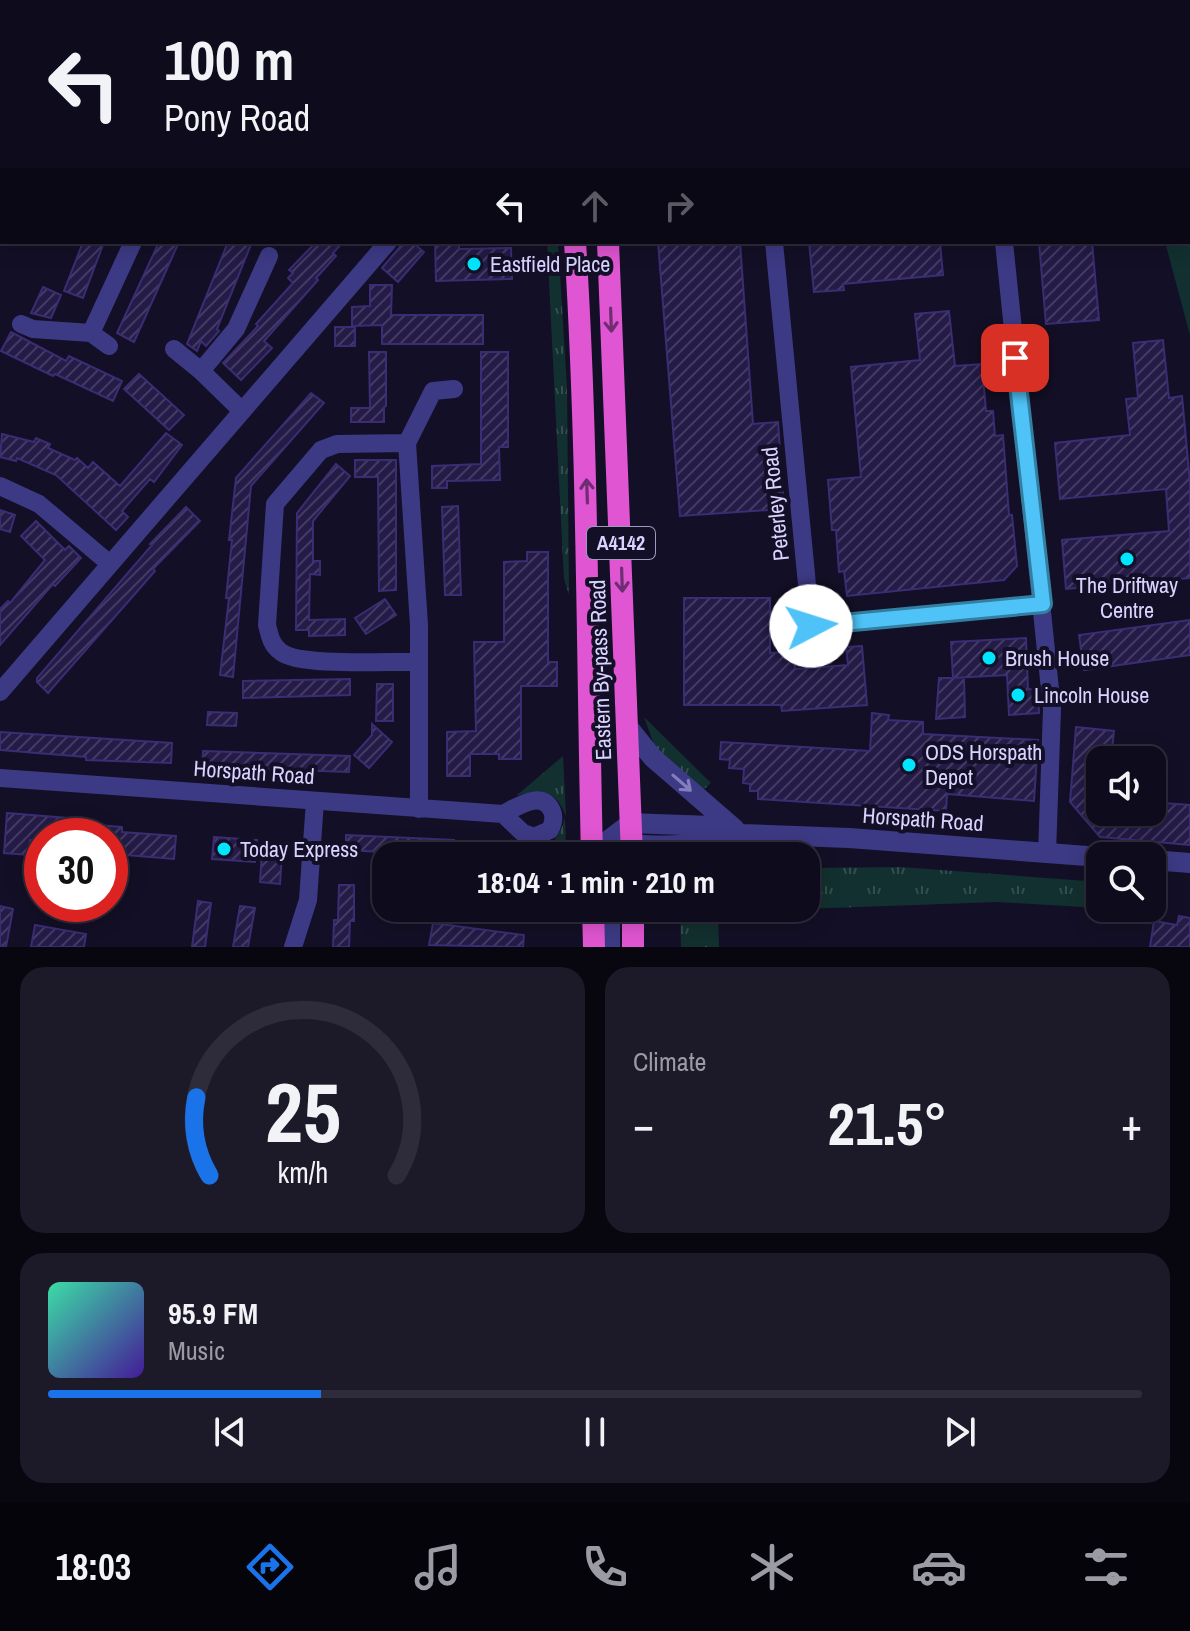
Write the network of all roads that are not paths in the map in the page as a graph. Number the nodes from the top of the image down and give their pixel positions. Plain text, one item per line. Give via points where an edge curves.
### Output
1 (132, 244) edge
2 (386, 244) edge
3 (575, 244) edge
4 (608, 244) edge
5 (774, 244) edge
6 (1004, 244) edge
7 (269, 256) dead end
8 (21, 324) dead end
9 (91, 333) junction
10 (109, 346) dead end
11 (174, 349) dead end
12 (201, 371) junction
13 (454, 389) dead end
14 (241, 410) junction
15 (407, 443) junction
16 (0, 486) edge
17 (110, 564) junction
18 (1043, 604) junction
19 (418, 662) junction
20 (0, 692) edge
21 (628, 727) junction
22 (0, 778) edge
23 (315, 801) junction
24 (419, 809) junction
25 (503, 814) dead end
26 (591, 821) junction
27 (742, 834) junction
28 (592, 842) edge
29 (620, 842) edge
30 (623, 842) edge
31 (713, 842) edge
32 (1047, 854) junction
33 (1086, 856) edge
34 (1166, 861) edge
35 (1190, 863) edge
36 (593, 922) edge
37 (610, 922) edge
38 (633, 922) edge
39 (293, 947) edge
40 (594, 947) edge
41 (610, 947) edge
42 (633, 947) edge

1 - 9 street
2 - 14 street
26 -> 3 highway, Eastern By-pass Road / A4142 via 587,497
4 -> 21 highway, Eastern By-pass Road / A4142
5 - 18 street, Peterley Road via 811,626
6 - 18 street
7 - 12 street via 236,329
8 - 9 street
9 - 10 street
11 - 12 street
12 - 14 street
13 - 15 street via 433,391
14 - 17 street
15 - 19 street
15 - 19 street via 337,444 321,450 275,504 267,625 282,654 302,661
16 - 17 street via 39,504
17 - 20 street
18 - 32 street via 1052,709
19 - 24 street
21 -> 27 street via 653,758
21 - 30 highway, Eastern By-pass Road / A4142
22 - 23 street, Horspath Road
23 - 24 street, Horspath Road
23 - 39 street via 308,900
24 - 25 street, Horspath Road
26 - 28 highway, Eastern By-pass Road / A4142
26 - 29 street
27 - 31 street, Horspath Road
27 - 32 street, Horspath Road
32 - 33 street, Horspath Road
34 - 35 street
36 - 40 highway
37 - 41 street
38 - 42 highway

